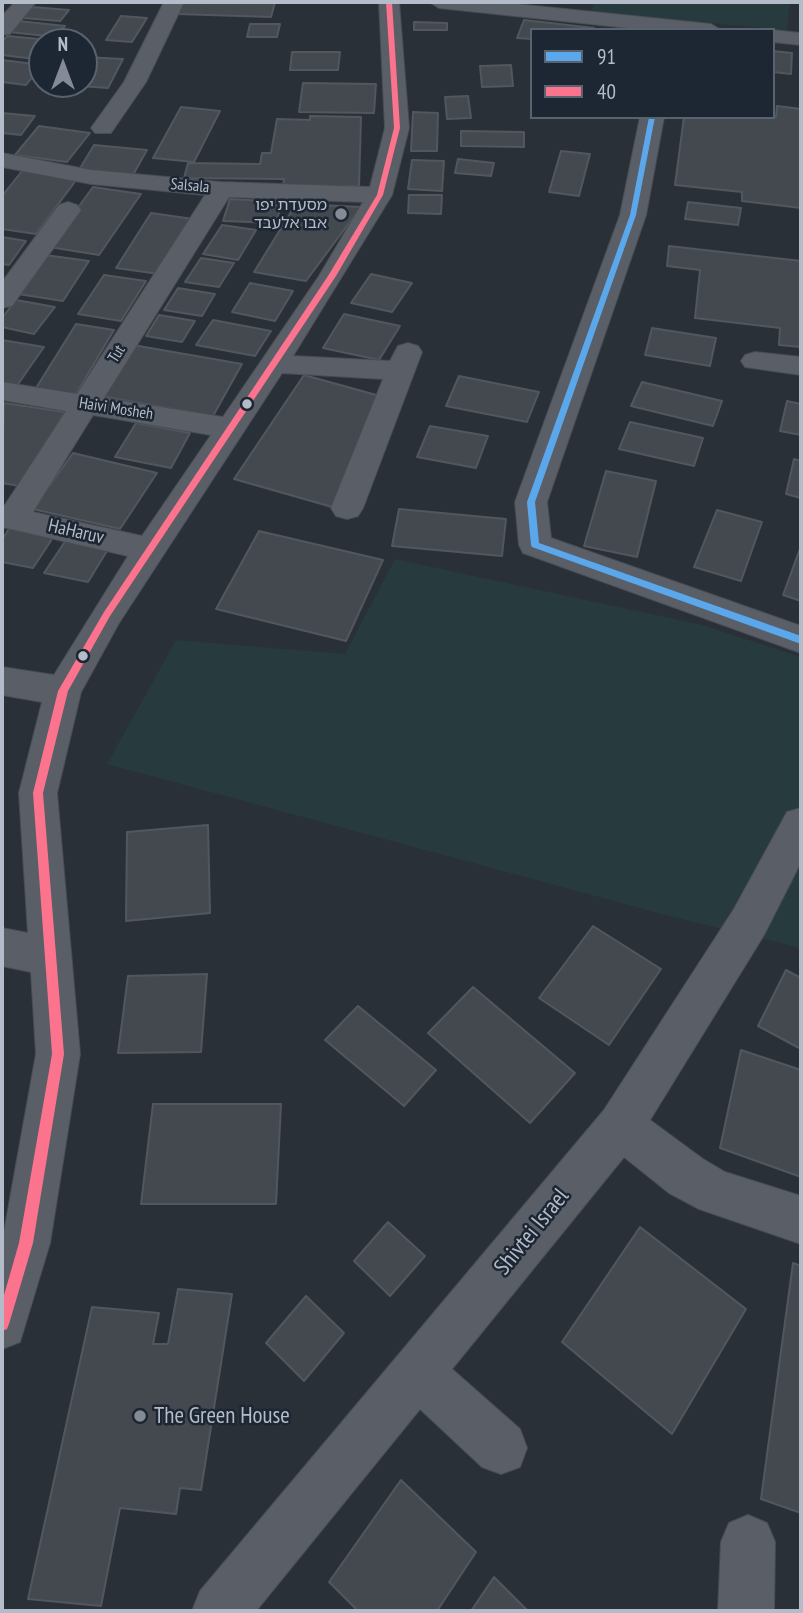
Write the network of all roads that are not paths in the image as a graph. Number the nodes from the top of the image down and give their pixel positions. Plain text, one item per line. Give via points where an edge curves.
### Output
1 (26, 2) edge
2 (174, 2) edge
3 (389, 2) edge
4 (439, 2) edge
5 (551, 7) edge
6 (618, 25) edge
7 (674, 28) edge
8 (2, 29) edge
9 (775, 36) edge
10 (801, 39) edge
11 (652, 119) edge
12 (103, 128) dead end
13 (2, 160) edge
14 (221, 189) junction
15 (380, 195) junction
16 (68, 210) dead end
17 (2, 300) edge
18 (755, 362) dead end
19 (274, 364) junction
20 (801, 366) edge
21 (2, 391) edge
22 (86, 403) junction
23 (231, 428) junction
24 (347, 508) dead end
25 (7, 517) edge
26 (150, 549) junction
27 (801, 640) edge
28 (2, 681) edge
29 (63, 691) junction
30 (801, 824) edge
31 (2, 947) edge
32 (51, 957) junction
33 (620, 1126) junction
34 (801, 1220) edge
35 (2, 1324) edge
36 (417, 1372) junction
37 (500, 1448) dead end
38 (748, 1542) dead end
39 (220, 1611) edge
40 (746, 1611) edge

1 - 8 street
2 - 12 street via 135,82
3 - 15 street via 397,128
4 - 5 street
5 - 6 street
6 - 7 street
9 - 10 street
11 - 27 street via 633,215 531,502 535,545
13 - 14 street, Salsala via 91,177
14 - 15 street, Salsala
14 - 22 street, Tut
15 - 19 street
16 - 17 street
18 - 20 street
19 - 23 street
19 - 24 street via 404,362
21 - 22 street, Haivi Mosheh
22 - 23 street, Haivi Mosheh
22 - 25 street, Tut
23 - 26 street
25 - 26 street, HaHaruv
26 - 29 street
28 - 29 street
29 - 32 street via 38,793
30 - 33 street, Shivtei Israel via 698,1008
31 - 32 street
32 - 35 street via 58,1054 26,1243
33 - 34 street via 716,1192
33 - 36 street, Shivtei Israel
36 - 37 street
36 - 39 street, Shivtei Israel
38 - 40 street

